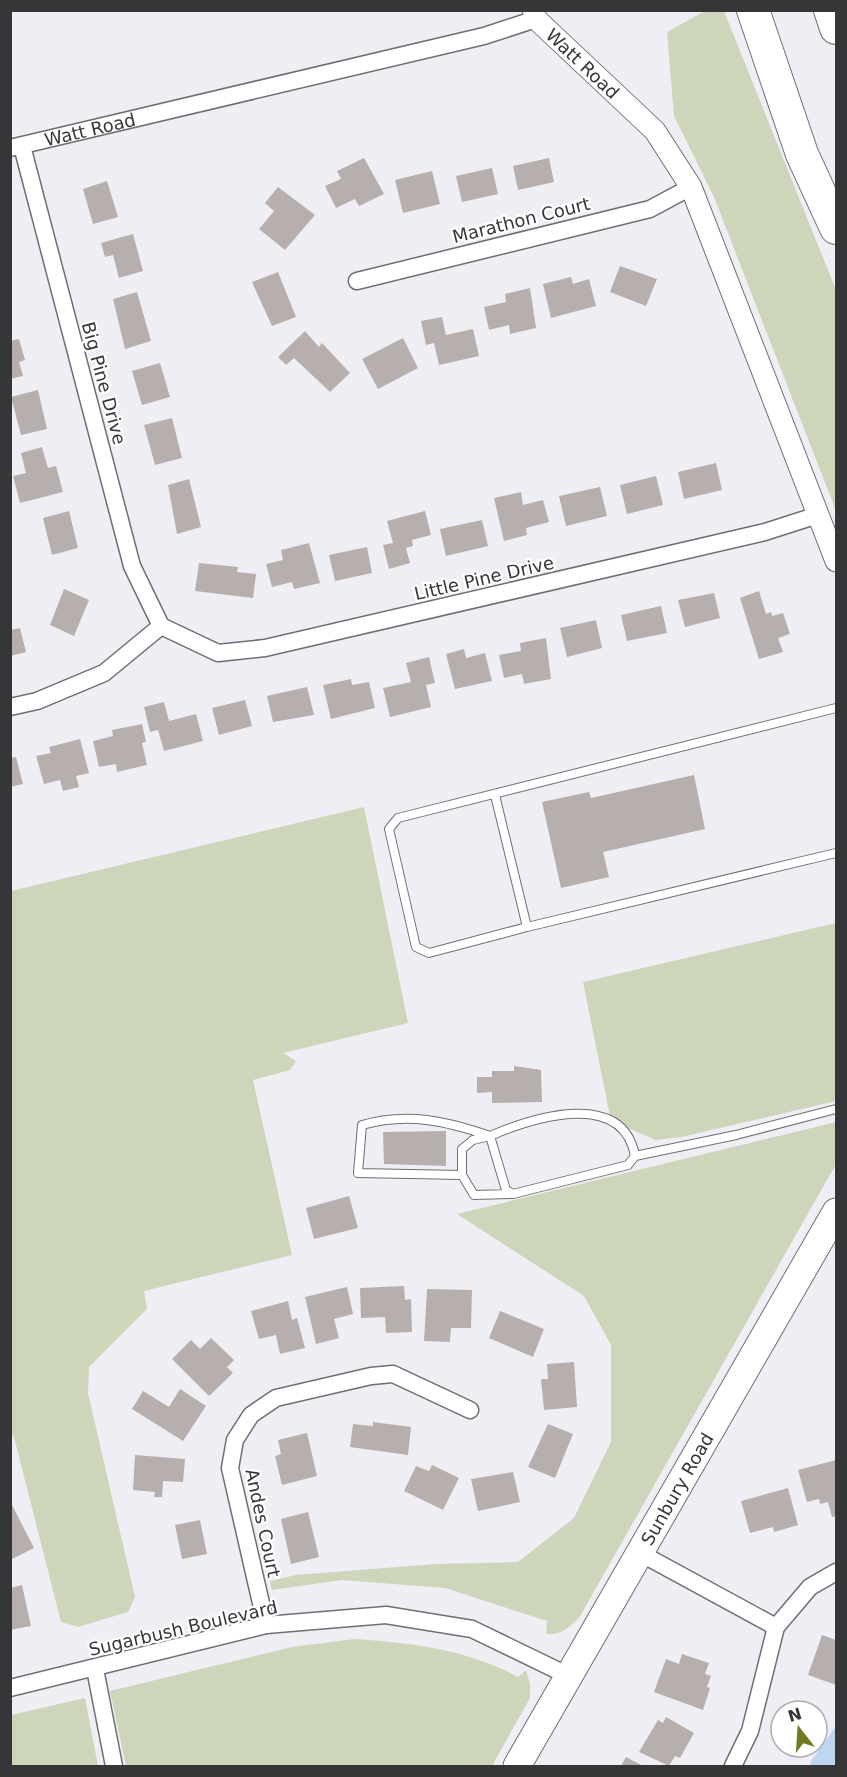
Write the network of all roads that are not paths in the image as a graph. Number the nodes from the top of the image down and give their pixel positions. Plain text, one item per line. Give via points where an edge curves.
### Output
1 (753, 10) edge
2 (830, 10) edge
3 (534, 15) edge
4 (837, 28) edge
5 (16, 147) edge
6 (691, 187) junction
7 (837, 228) edge
8 (357, 281) dead end
9 (818, 514) junction
10 (837, 561) edge
11 (161, 626) junction
12 (10, 707) edge
13 (837, 708) edge
14 (495, 795) junction
15 (837, 853) edge
16 (527, 927) junction
17 (837, 1109) edge
18 (490, 1136) junction
19 (635, 1156) junction
20 (462, 1175) junction
21 (513, 1194) junction
22 (837, 1212) edge
23 (470, 1410) dead end
24 (640, 1554) junction
25 (837, 1572) edge
26 (266, 1625) junction
27 (776, 1627) junction
28 (95, 1669) junction
29 (569, 1676) junction
30 (10, 1688) edge
31 (114, 1767) edge
32 (518, 1767) edge
33 (733, 1767) edge

1 - 7 highway via 802,154
2 - 4 highway
3 - 5 street, Watt Road via 484,36
3 - 6 street, Watt Road via 655,131
5 - 11 street, Big Pine Drive via 132,566
6 - 8 street, Marathon Court via 650,209
6 - 9 street, Watt Road
9 - 10 street, Watt Road
9 - 11 street, Little Pine Drive via 753,535 265,648 218,653
11 - 12 street via 104,673 37,701
13 - 14 lane
14 - 16 lane
14 - 16 lane via 398,818 389,829 416,947 429,953
15 - 16 lane
17 - 19 lane
18 - 19 lane via 521,1122 575,1112 592,1114 621,1128 632,1140
18 - 20 lane via 473,1140 462,1149
18 - 20 lane via 448,1121 385,1119 362,1125 357,1173
18 - 21 lane via 506,1190
19 - 21 lane via 628,1165
20 - 21 lane via 474,1195
22 - 24 main road, Sunbury Road
23 - 26 street, Andes Court via 393,1374 276,1398 251,1415 235,1440 230,1468
24 - 27 street
24 - 29 main road, Sunbury Road
25 - 27 street via 810,1587
26 - 28 street, Sugarbush Boulevard
26 - 29 street, Sugarbush Boulevard via 397,1616 472,1629
27 - 33 street via 750,1731
28 - 30 street, Sugarbush Boulevard
28 - 31 street
29 - 32 main road, Sunbury Road

